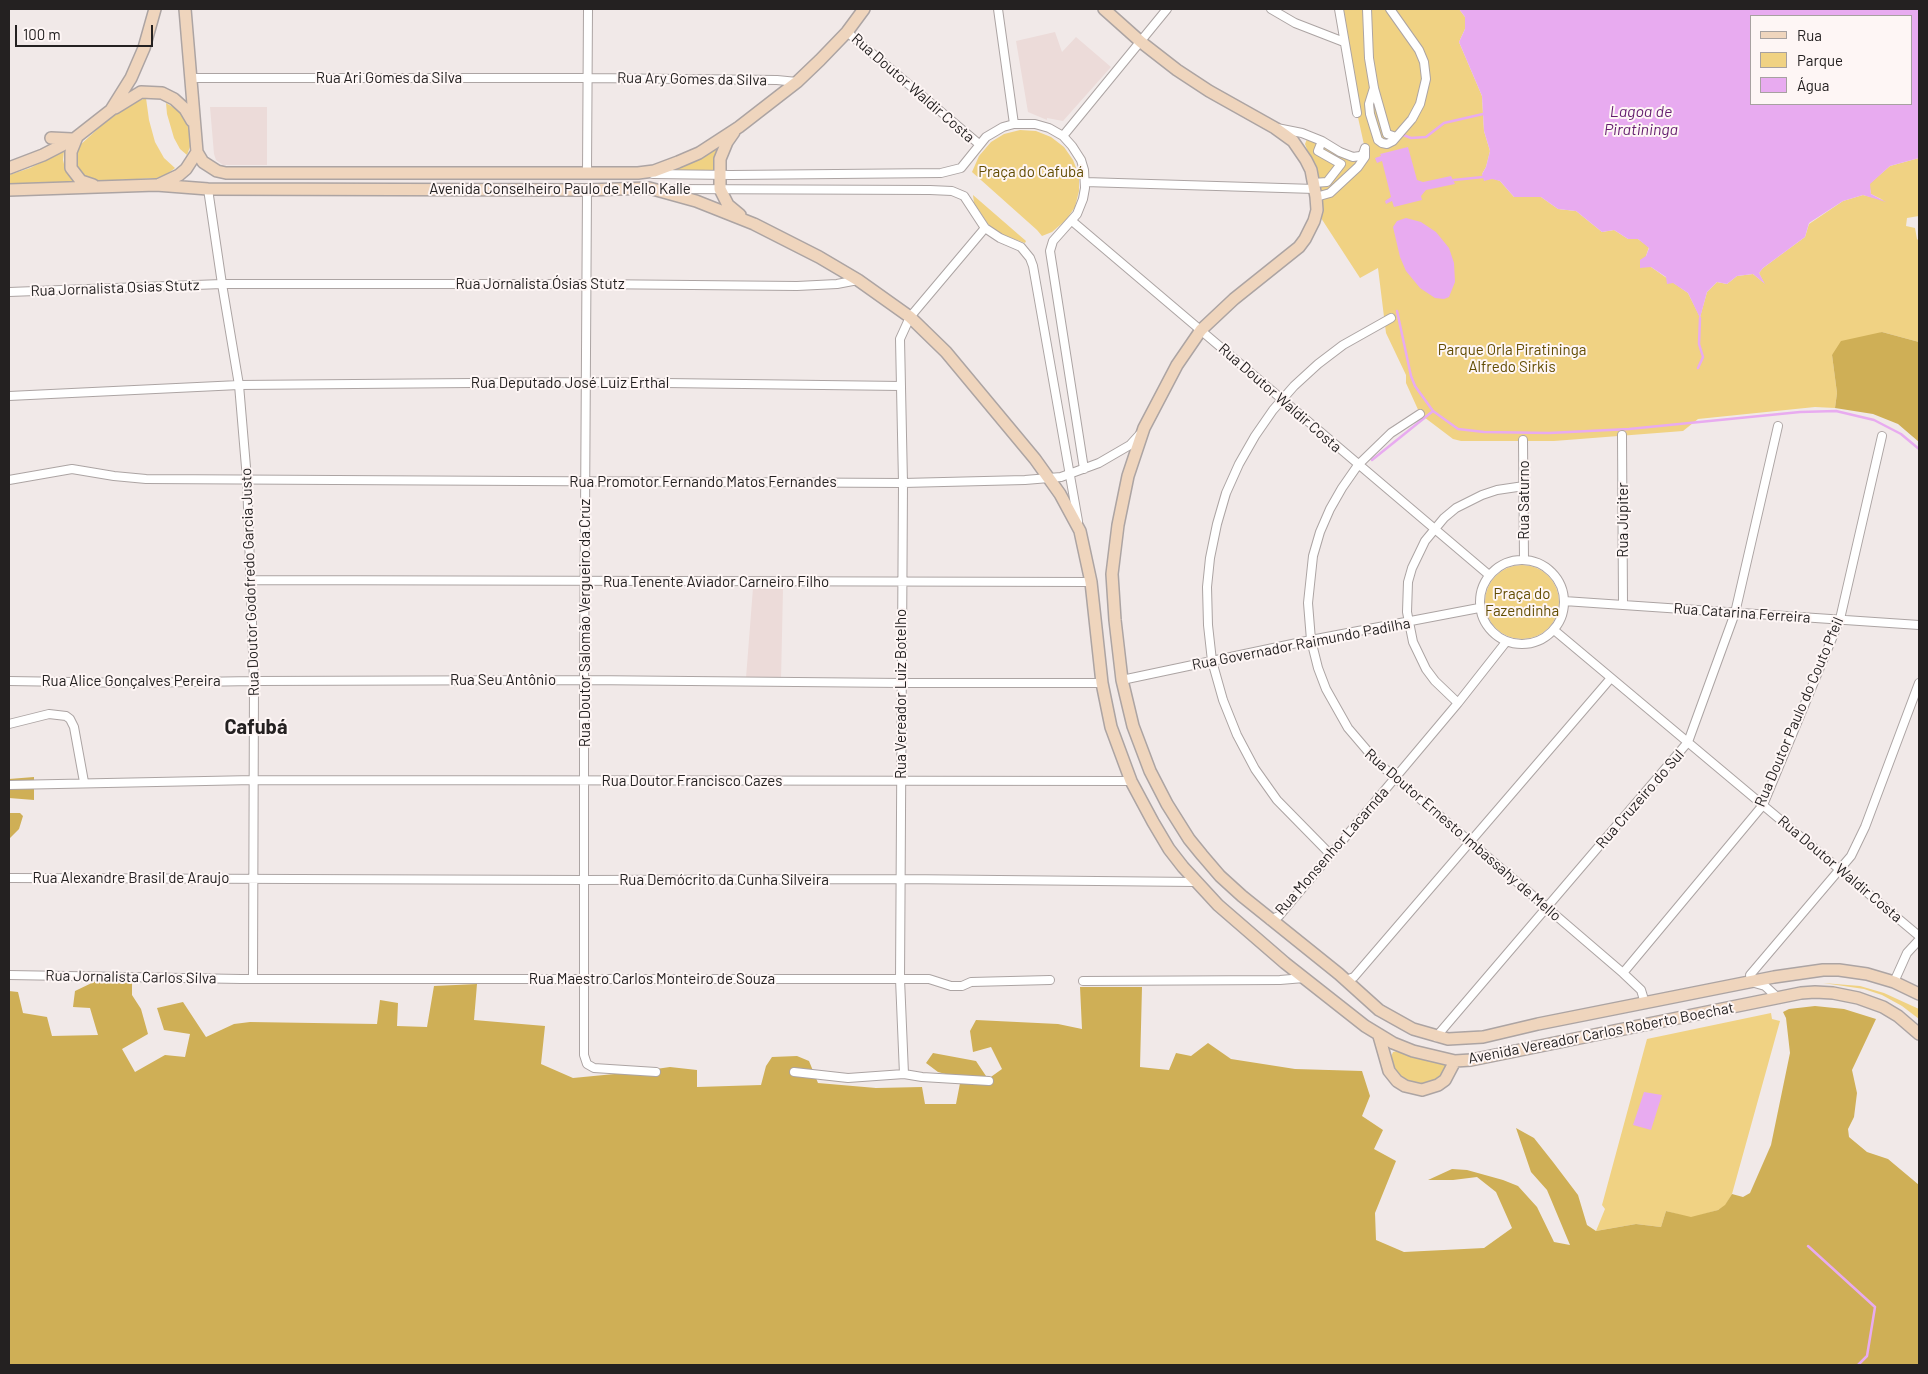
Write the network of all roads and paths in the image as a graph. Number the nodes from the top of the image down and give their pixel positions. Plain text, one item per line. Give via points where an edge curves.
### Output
1 (155, 9) edge
2 (185, 9) edge
3 (588, 9) edge
4 (864, 9) edge
5 (998, 9) edge
6 (1104, 9) edge
7 (1167, 9) edge
8 (1271, 9) edge
9 (1339, 9) edge
10 (1367, 9) edge
11 (1393, 11) edge
12 (847, 32) junction
13 (1141, 42) junction
14 (1344, 42) junction
15 (191, 78) junction
16 (588, 78) junction
17 (797, 82) junction
18 (1374, 88) junction
19 (111, 110) junction
20 (1357, 113) dead end
21 (1382, 119) junction
22 (1014, 124) junction
23 (739, 127) junction
24 (1275, 128) junction
25 (195, 130) junction
26 (1376, 135) junction
27 (1063, 136) junction
28 (1396, 137) junction
29 (51, 138) dead end
30 (75, 138) junction
31 (1322, 141) junction
32 (979, 144) junction
33 (197, 152) junction
34 (1344, 154) junction
35 (1336, 161) junction
36 (1358, 167) junction
37 (9, 168) edge
38 (588, 172) junction
39 (638, 173) junction
40 (1334, 174) junction
41 (720, 175) junction
42 (1086, 182) junction
43 (1327, 182) junction
44 (1344, 182) junction
45 (156, 185) junction
46 (99, 187) junction
47 (649, 188) junction
48 (208, 189) junction
49 (720, 189) junction
50 (1334, 189) junction
51 (9, 190) edge
52 (588, 190) junction
53 (1315, 190) junction
54 (1072, 221) junction
55 (754, 224) junction
56 (985, 228) junction
57 (858, 280) junction
58 (222, 284) junction
59 (587, 284) junction
60 (9, 292) edge
61 (910, 316) junction
62 (1391, 318) dead end
63 (1201, 330) junction
64 (587, 382) junction
65 (239, 385) junction
66 (901, 386) junction
67 (9, 396) edge
68 (1282, 400) junction
69 (1420, 414) dead end
70 (1778, 426) dead end
71 (1144, 428) junction
72 (1622, 435) dead end
73 (1882, 436) dead end
74 (1523, 440) dead end
75 (1358, 465) junction
76 (1084, 469) junction
77 (1069, 474) junction
78 (1048, 478) junction
79 (247, 479) junction
80 (9, 480) edge
81 (585, 481) junction
82 (903, 483) junction
83 (1524, 486) junction
84 (1434, 529) junction
85 (1080, 530) junction
86 (1524, 560) junction
87 (1489, 575) junction
88 (251, 580) junction
89 (585, 582) junction
90 (1091, 582) junction
91 (902, 583) junction
92 (1564, 601) junction
93 (1623, 604) junction
94 (1479, 608) junction
95 (1735, 613) junction
96 (1840, 619) junction
97 (1408, 623) junction
98 (1919, 624) edge
99 (1554, 630) junction
100 (1311, 640) junction
101 (1506, 642) junction
102 (1212, 661) junction
103 (1611, 678) junction
104 (584, 680) junction
105 (1122, 680) junction
106 (9, 681) edge
107 (254, 681) junction
108 (902, 683) junction
109 (1102, 683) junction
110 (1919, 683) edge
111 (1458, 703) junction
112 (9, 724) edge
113 (1688, 742) junction
114 (1394, 778) junction
115 (254, 780) junction
116 (584, 781) junction
117 (1131, 781) junction
118 (84, 782) junction
119 (901, 782) junction
120 (9, 785) edge
121 (1763, 805) junction
122 (1470, 843) junction
123 (1330, 854) junction
124 (1840, 870) junction
125 (9, 878) edge
126 (253, 878) junction
127 (901, 879) junction
128 (584, 880) junction
129 (1195, 882) junction
130 (1546, 908) junction
131 (1270, 920) junction
132 (1919, 936) edge
133 (1919, 940) edge
134 (1623, 973) junction
135 (9, 975) edge
136 (584, 978) junction
137 (1304, 978) junction
138 (253, 979) junction
139 (900, 979) junction
140 (1050, 980) dead end
141 (1346, 980) junction
142 (1083, 981) dead end
143 (1751, 982) junction
144 (1894, 982) junction
145 (1919, 994) edge
146 (1778, 998) junction
147 (1645, 1003) junction
148 (1919, 1034) edge
149 (1379, 1036) junction
150 (1436, 1037) junction
151 (1455, 1061) junction
152 (656, 1072) dead end
153 (794, 1072) dead end
154 (904, 1074) junction
155 (989, 1080) dead end

1 - 19 main road via 131,78
2 - 15 main road
3 - 16 street
4 - 12 main road
5 - 22 street
6 - 13 main road
7 - 13 street
8 - 14 street via 1295,23
9 - 14 street
10 - 18 street
11 - 28 street via 1419,50 1426,79 1420,104
12 - 17 main road
12 - 32 street, Rua Doutor Waldir Costa
13 - 24 main road via 1201,86
13 - 27 street
14 - 20 street
15 - 16 street, Rua Ari Gomes da Silva
15 - 25 main road
16 - 17 street, Rua Ary Gomes da Silva
16 - 38 street
17 - 23 main road
18 - 21 street
18 - 26 street via 1369,108
19 - 25 main road via 141,92 162,93 185,109
19 - 30 main road
21 - 26 street
21 - 28 street via 1387,134
22 - 27 street via 1035,124
22 - 32 street via 994,132
23 - 39 main road via 698,153 654,171
23 - 41 main road via 723,151
24 - 31 street
24 - 53 main road via 1293,141 1299,150 1310,170
25 - 33 main road
26 - 28 street via 1382,144
27 - 42 street via 1081,160
29 - 30 main road
30 - 37 main road
30 - 46 main road via 71,168 81,181
31 - 34 street
31 - 35 street via 1318,151
32 - 41 street, Avenida Conselheiro Paulo de Mello Kalle via 964,166 941,173
33 - 38 main road, Avenida Conselheiro Paulo de Mello Kalle via 210,167 226,172
33 - 45 main road via 179,175
34 - 35 street
34 - 36 street
34 - 36 street via 1360,156 1365,148 1365,157
35 - 40 street via 1341,164
36 - 44 street
38 - 39 main road, Avenida Conselheiro Paulo de Mello Kalle
39 - 41 street, Avenida Conselheiro Paulo de Mello Kalle
40 - 43 street
40 - 44 street
41 - 49 main road
42 - 53 street
42 - 54 street via 1084,199
43 - 50 street
43 - 53 street
44 - 50 street
45 - 46 main road
45 - 48 main road, Avenida Conselheiro Paulo de Mello Kalle
46 - 51 main road
47 - 49 street, Avenida Conselheiro Paulo de Mello Kalle
47 - 52 main road, Avenida Conselheiro Paulo de Mello Kalle
47 - 55 main road via 696,201
48 - 52 main road, Avenida Conselheiro Paulo de Mello Kalle
48 - 58 street, Rua Doutor Godofredo Garcia Justo
49 - 55 main road via 732,209
49 - 56 street, Avenida Conselheiro Paulo de Mello Kalle via 952,191 964,196
50 - 53 street via 1325,195
52 - 59 street, Rua Doutor Salomão Vergueiro da Cruz
53 - 63 main road, Avenida Vereador Carlos Roberto Boechat via 1317,210 1314,221 1299,247
54 - 63 street, Rua Doutor Waldir Costa
54 - 76 street via 1053,241 1050,257
55 - 57 main road
56 - 61 street, Rua Vereador Luiz Botelho
56 - 77 street, Avenida Vereador Carlos Roberto Boechat via 1021,247 1032,266
57 - 59 street, Rua Jornalista Ósias Stutz via 797,286
57 - 61 main road
58 - 59 street, Rua Jornalista Ósias Stutz
58 - 60 street, Rua Jornalista Osias Stutz
58 - 65 street, Rua Doutor Godofredo Garcia Justo
59 - 64 street, Rua Doutor Salomão Vergueiro da Cruz
61 - 66 street, Rua Vereador Luiz Botelho via 900,339
61 - 78 main road via 968,377
62 - 68 street via 1343,345 1318,364
63 - 68 street, Rua Doutor Waldir Costa
63 - 71 main road, Avenida Vereador Carlos Roberto Boechat via 1177,365
64 - 65 street, Rua Deputado José Luiz Erthal
64 - 66 street, Rua Deputado José Luiz Erthal
64 - 81 street, Rua Doutor Salomão Vergueiro da Cruz
65 - 67 street, Rua Deputado José Luiz Erthal
65 - 79 street, Rua Doutor Godofredo Garcia Justo
66 - 82 street, Rua Vereador Luiz Botelho
68 - 75 street, Rua Doutor Waldir Costa
68 - 102 street via 1239,464 1217,524 1207,587
69 - 75 street, Rua Doutor Ernesto Imbassahy de Mello via 1391,433
70 - 95 street, Rua Cruzeiro do Sul
71 - 76 street, Rua Promotor Fernando Matos Fernandes via 1130,445
71 - 105 main road, Avenida Vereador Carlos Roberto Boechat via 1124,493 1112,574
72 - 93 street, Rua Júpiter
73 - 96 street, Rua Doutor Paulo do Couto Pfeil
74 - 83 street, Rua Saturno
75 - 84 street, Rua Doutor Waldir Costa
75 - 100 street, Rua Doutor Ernesto Imbassahy de Mello via 1330,509 1313,556 1308,603
76 - 77 street, Rua Promotor Fernando Matos Fernandes
77 - 78 street, Rua Promotor Fernando Matos Fernandes
77 - 85 street, Avenida Vereador Carlos Roberto Boechat
78 - 82 street, Rua Promotor Fernando Matos Fernandes
78 - 85 main road
79 - 80 street, Rua Promotor Fernando Matos Fernandes via 129,478 72,469
79 - 81 street, Rua Promotor Fernando Matos Fernandes
79 - 88 street, Rua Doutor Godofredo Garcia Justo
81 - 82 street, Rua Promotor Fernando Matos Fernandes
81 - 89 street, Rua Doutor Salomão Vergueiro da Cruz
82 - 91 street, Rua Vereador Luiz Botelho
83 - 84 street via 1497,490 1469,501 1456,508
83 - 86 street, Rua Saturno
84 - 87 street, Rua Doutor Waldir Costa
84 - 97 street via 1412,568 1406,598
85 - 90 main road, Avenida Vereador Carlos Roberto Boechat
86 - 87 street via 1507,562
86 - 92 street via 1542,565 1552,573 1562,589
87 - 94 street via 1481,590
88 - 89 street, Rua Tenente Aviador Carneiro Filho
88 - 107 street, Rua Doutor Godofredo Garcia Justo
89 - 91 street, Rua Tenente Aviador Carneiro Filho
89 - 104 street, Rua Doutor Salomão Vergueiro da Cruz
90 - 91 street, Rua Tenente Aviador Carneiro Filho
90 - 109 main road, Avenida Vereador Carlos Roberto Boechat
91 - 108 street, Rua Vereador Luiz Botelho
92 - 93 street, Rua Catarina Ferreira
92 - 99 street via 1561,618
93 - 95 street, Rua Catarina Ferreira
94 - 97 street, Rua Governador Raimundo Padilha
94 - 101 street via 1488,628
95 - 96 street, Rua Catarina Ferreira
95 - 113 street, Rua Cruzeiro do Sul
96 - 98 street, Rua Catarina Ferreira
96 - 121 street, Rua Doutor Paulo do Couto Pfeil
97 - 100 street, Rua Governador Raimundo Padilha
97 - 111 street via 1412,642 1426,669
99 - 101 street via 1532,644
99 - 103 street, Rua Doutor Waldir Costa
100 - 102 street, Rua Governador Raimundo Padilha
100 - 114 street, Rua Doutor Ernesto Imbassahy de Mello via 1318,668 1336,709 1361,746
101 - 111 street, Rua Monsenhor Lacarnda
102 - 105 street, Rua Governador Raimundo Padilha
102 - 123 street via 1222,700 1255,769 1277,800
103 - 113 street, Rua Doutor Waldir Costa
103 - 122 street
104 - 107 street, Rua Seu Antônio
104 - 108 street, Rua Seu Antônio
104 - 116 street, Rua Doutor Salomão Vergueiro da Cruz
105 - 131 main road, Avenida Vereador Carlos Roberto Boechat via 1141,748 1167,804 1189,839 1220,876
106 - 107 street, Rua Alice Gonçalves Pereira
107 - 115 street, Rua Doutor Godofredo Garcia Justo
108 - 109 street, Rua Seu Antônio
108 - 119 street, Rua Vereador Luiz Botelho
109 - 117 main road, Avenida Vereador Carlos Roberto Boechat via 1111,727
110 - 124 street via 1865,827
111 - 114 street, Rua Monsenhor Lacarnda
112 - 118 street via 49,714 70,718
113 - 121 street, Rua Doutor Waldir Costa
113 - 130 street, Rua Cruzeiro do Sul
114 - 122 street, Rua Doutor Ernesto Imbassahy de Mello
114 - 123 street, Rua Monsenhor Lacarnda
115 - 116 street, Rua Doutor Francisco Cazes
115 - 118 street, Rua Doutor Francisco Cazes
115 - 126 street, Rua Doutor Godofredo Garcia Justo
116 - 119 street, Rua Doutor Francisco Cazes
116 - 128 street, Rua Doutor Salomão Vergueiro da Cruz
117 - 119 street, Rua Doutor Francisco Cazes
117 - 129 main road, Avenida Vereador Carlos Roberto Boechat via 1169,850
118 - 120 street, Rua Doutor Francisco Cazes
119 - 127 street, Rua Vereador Luiz Botelho
121 - 124 street, Rua Doutor Waldir Costa
121 - 134 street, Rua Doutor Paulo do Couto Pfeil
122 - 130 street, Rua Doutor Ernesto Imbassahy de Mello
122 - 141 street via 1354,977
123 - 131 street, Rua Monsenhor Lacarnda via 1279,916
124 - 132 street, Rua Doutor Waldir Costa
124 - 143 street via 1751,972
125 - 126 street, Rua Alexandre Brasil de Araujo
126 - 128 street, Rua Demócrito da Cunha Silveira
126 - 138 street, Rua Doutor Godofredo Garcia Justo
127 - 128 street, Rua Demócrito da Cunha Silveira
127 - 129 street, Rua Demócrito da Cunha Silveira
127 - 139 street, Rua Vereador Luiz Botelho
128 - 136 street, Rua Doutor Salomão Vergueiro da Cruz
129 - 137 main road, Avenida Vereador Carlos Roberto Boechat
130 - 134 street, Rua Doutor Ernesto Imbassahy de Mello
130 - 150 street, Rua Cruzeiro do Sul
131 - 141 main road, Avenida Vereador Carlos Roberto Boechat
133 - 144 street via 1907,953
134 - 147 street, Rua Doutor Ernesto Imbassahy de Mello via 1641,990
135 - 138 street, Rua Jornalista Carlos Silva
136 - 138 street, Rua Maestro Carlos Monteiro de Souza
136 - 139 street, Rua Maestro Carlos Monteiro de Souza
136 - 152 street, Rua Doutor Salomão Vergueiro da Cruz via 584,1055 587,1064 594,1068
137 - 142 street
137 - 149 main road, Avenida Vereador Carlos Roberto Boechat
139 - 140 street, Rua Maestro Carlos Monteiro de Souza via 929,979 951,986 971,982
139 - 154 street, Rua Vereador Luiz Botelho
141 - 150 main road, Avenida Vereador Carlos Roberto Boechat via 1390,1017
143 - 144 main road, Avenida Vereador Carlos Roberto Boechat via 1839,970
143 - 146 street via 1765,986
143 - 147 main road, Avenida Vereador Carlos Roberto Boechat
144 - 145 main road, Avenida Vereador Carlos Roberto Boechat
146 - 148 main road, Avenida Vereador Carlos Roberto Boechat via 1815,992 1858,998 1898,1016
146 - 151 main road, Avenida Vereador Carlos Roberto Boechat
147 - 150 main road, Avenida Vereador Carlos Roberto Boechat via 1483,1037
149 - 151 main road, Avenida Vereador Carlos Roberto Boechat via 1413,1050
149 - 151 main road via 1389,1071 1405,1086 1422,1090 1438,1085 1445,1080
150 - 151 main road
153 - 154 street via 848,1078
154 - 155 street

